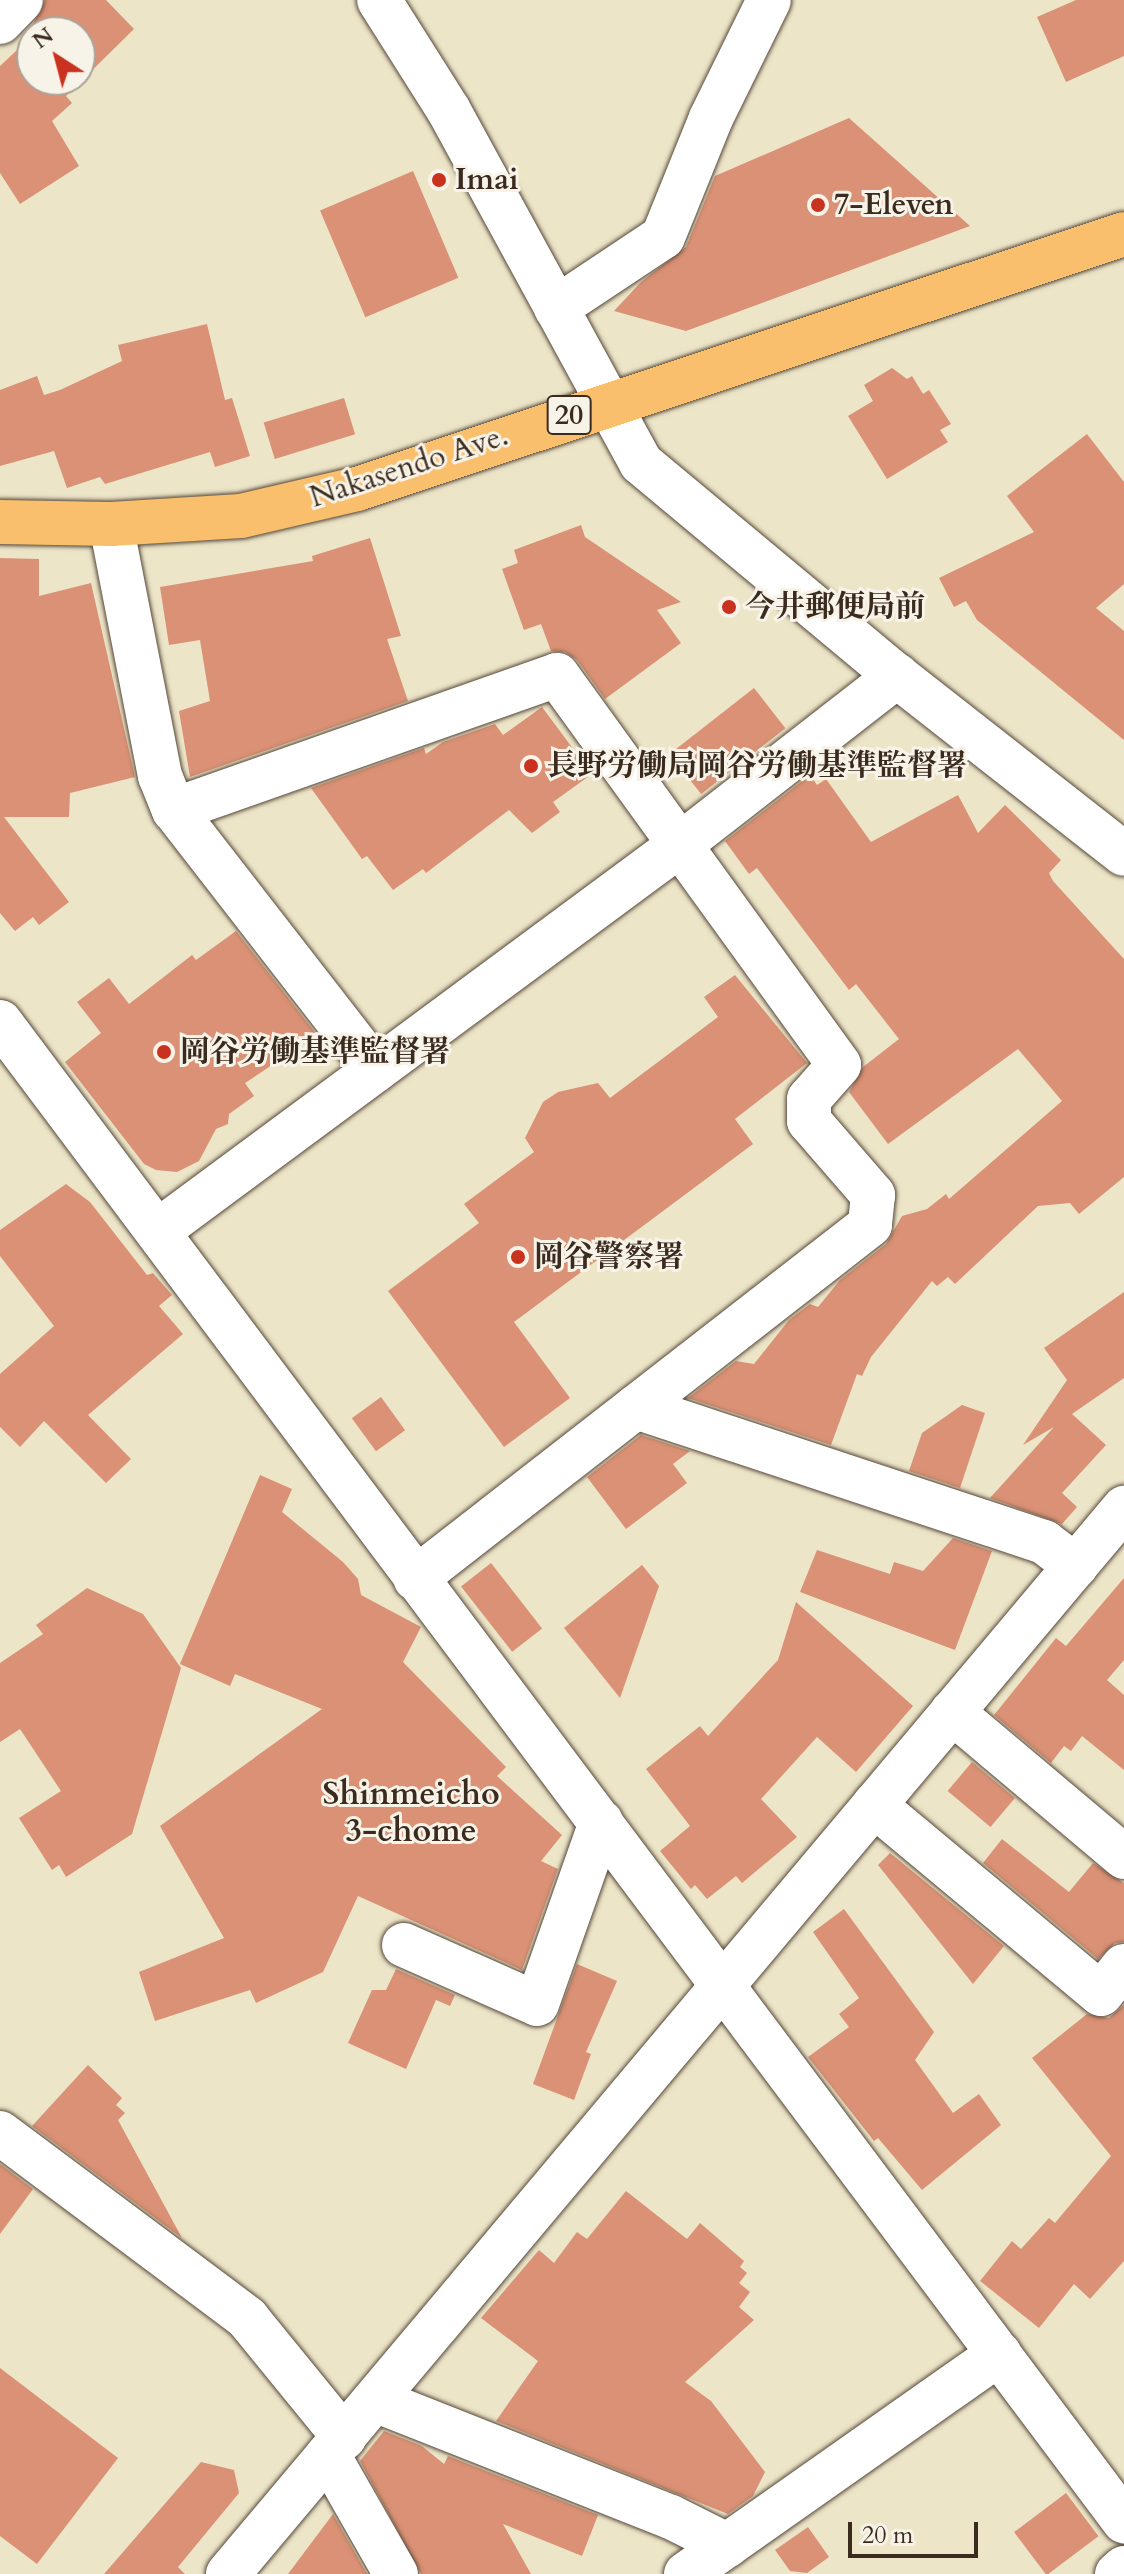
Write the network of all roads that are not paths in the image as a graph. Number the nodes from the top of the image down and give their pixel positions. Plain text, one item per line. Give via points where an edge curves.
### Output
1 (21, 0) edge
2 (379, 0) edge
3 (769, 0) edge
4 (0, 22) edge
5 (1124, 234) edge
6 (556, 308) junction
7 (607, 402) junction
8 (0, 522) edge
9 (111, 524) junction
10 (897, 676) junction
11 (174, 810) junction
12 (677, 847) junction
13 (1124, 854) edge
14 (0, 1022) edge
15 (376, 1070) junction
16 (158, 1231) junction
17 (636, 1407) junction
18 (1124, 1508) edge
19 (1076, 1566) junction
20 (415, 1579) junction
21 (952, 1712) junction
22 (874, 1805) junction
23 (601, 1822) junction
24 (1124, 1857) edge
25 (404, 1945) dead end
26 (1124, 1966) edge
27 (724, 1983) junction
28 (0, 2133) edge
29 (999, 2354) junction
30 (375, 2400) junction
31 (336, 2446) junction
32 (1124, 2521) edge
33 (727, 2545) junction
34 (1124, 2568) edge
35 (228, 2574) edge
36 (396, 2574) edge
37 (686, 2574) edge
38 (1117, 2574) edge

1 - 4 street
2 - 6 street via 448,109
3 - 6 street via 711,118 663,237
5 - 7 highway, Nakasendo Ave. / 20
6 - 7 street
7 - 9 highway, Nakasendo Ave. / 20 via 357,489 241,516
7 - 10 street via 641,463
8 - 9 highway, Nakasendo Ave. / 20
9 - 11 street via 160,776
10 - 12 street
10 - 13 street
11 - 12 street via 557,675
11 - 15 street
12 - 15 street
12 - 17 street via 839,1065 809,1099 809,1121 873,1195 870,1225
14 - 16 street
15 - 16 street
16 - 20 street
17 - 19 street via 1044,1542
17 - 20 street
18 - 19 street
19 - 21 street
20 - 23 street
21 - 22 street
21 - 24 street
22 - 26 street via 1101,1994
22 - 27 street
23 - 25 street via 537,2004
23 - 27 street
27 - 29 street
27 - 30 street
28 - 31 street via 247,2318
29 - 32 street
29 - 33 street
30 - 31 street
30 - 33 street via 671,2517
31 - 35 street
31 - 36 street
33 - 37 street
34 - 38 street

